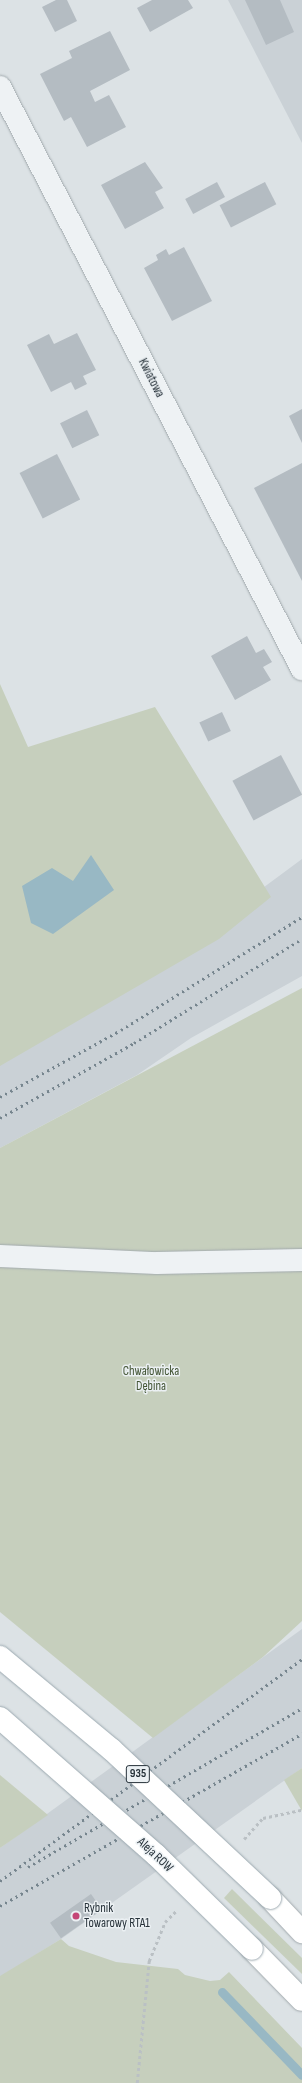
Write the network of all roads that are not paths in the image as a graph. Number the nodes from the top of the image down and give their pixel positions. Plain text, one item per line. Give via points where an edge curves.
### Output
1 (0, 87) edge
2 (302, 669) edge
3 (0, 1256) edge
4 (302, 1260) edge
5 (0, 1657) edge
6 (0, 1718) edge
7 (302, 1932) edge
8 (302, 2000) edge

1 - 2 street, Kwiatowa
3 - 4 street via 157,1263
5 - 7 main road, 935, bridge via 111,1749 270,1898
6 - 8 main road, Aleja ROW, bridge via 156,1854

